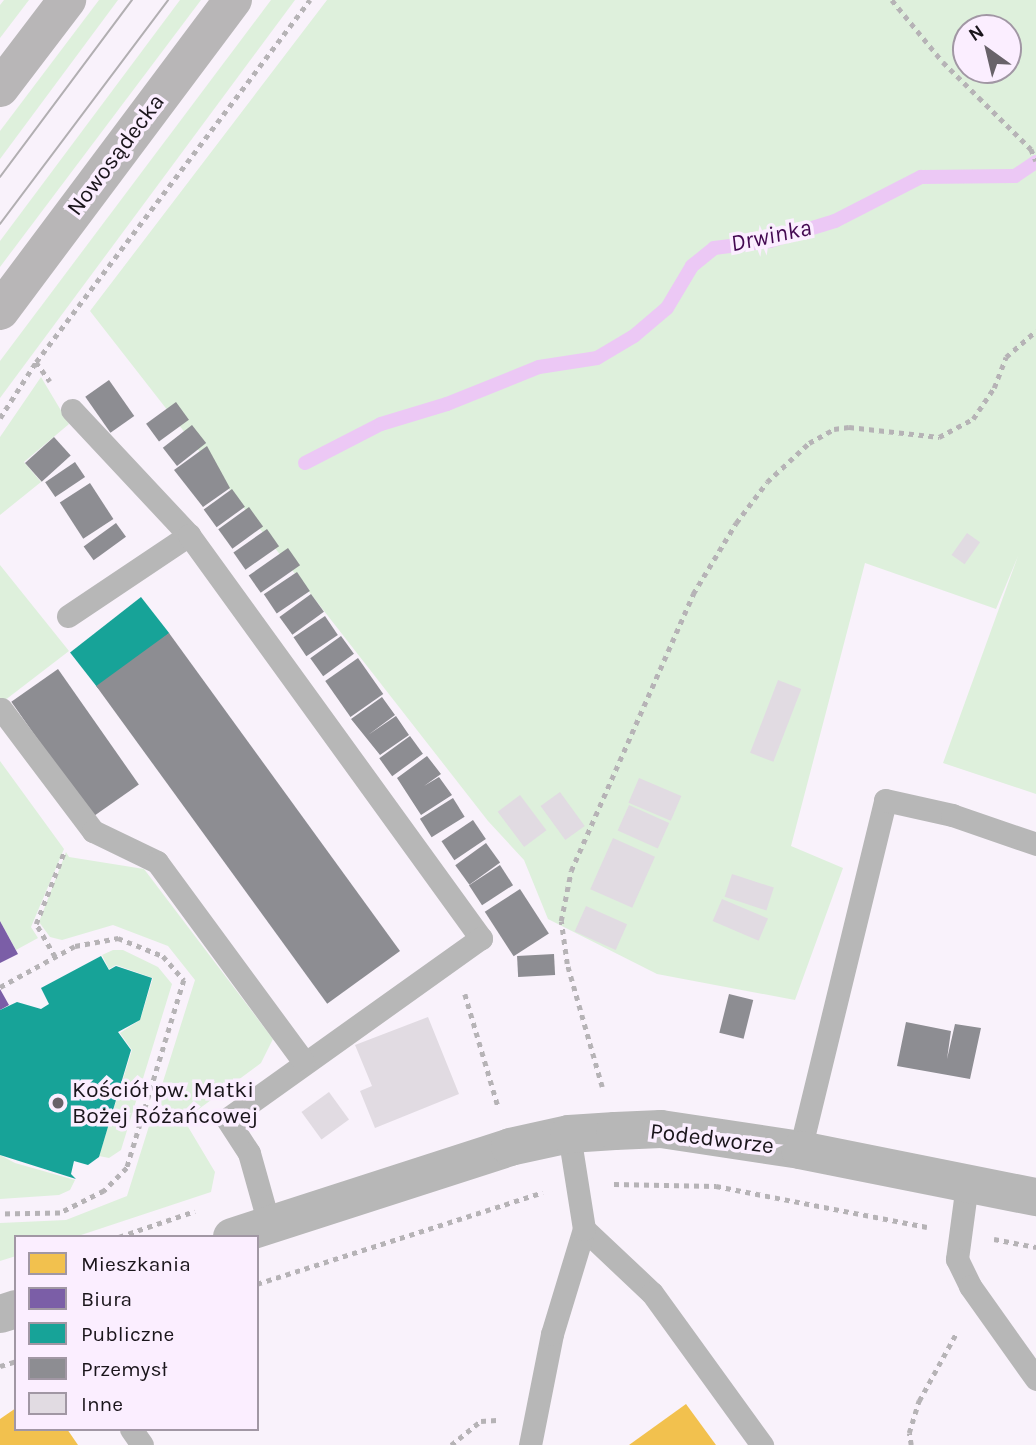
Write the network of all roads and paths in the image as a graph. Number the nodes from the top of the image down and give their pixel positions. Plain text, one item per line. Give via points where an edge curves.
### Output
1 (67, 0) edge
2 (233, 0) edge
3 (310, 0) edge
4 (892, 0) edge
5 (0, 88) edge
6 (1036, 161) edge
7 (0, 311) edge
8 (1036, 331) edge
9 (72, 410) dead end
10 (0, 418) edge
11 (189, 535) junction
12 (68, 616) dead end
13 (1, 709) edge
14 (79, 812) junction
15 (1036, 844) edge
16 (55, 957) junction
17 (455, 959) junction
18 (0, 987) edge
19 (304, 1062) junction
20 (500, 1114) dead end
21 (615, 1131) junction
22 (569, 1134) junction
23 (800, 1150) junction
24 (967, 1184) junction
25 (576, 1185) junction
26 (1036, 1197) edge
27 (0, 1214) edge
28 (269, 1224) junction
29 (584, 1229) junction
30 (959, 1233) junction
31 (238, 1235) edge
32 (1036, 1247) edge
33 (259, 1283) edge
34 (960, 1326) dead end
35 (1036, 1379) edge
36 (535, 1417) junction
37 (451, 1445) edge
38 (530, 1445) edge
39 (762, 1445) edge
40 (911, 1445) edge

1 - 5 main road
2 - 7 main road, Nowosądecka
3 - 10 path via 36,362
4 - 6 path via 943,62 1031,149
8 - 21 path via 1006,357 994,388 973,419 939,437 849,427 834,429 809,443 767,482 693,594 571,871 561,921 567,964
9 - 11 lane
11 - 12 lane
11 - 17 lane via 481,938
13 - 14 lane
14 - 16 path via 36,924
14 - 19 lane via 93,831 157,862
15 - 23 lane via 952,815 885,800
16 - 18 path
16 - 27 path via 75,946 118,938 163,956 184,981 127,1168 104,1191 60,1213
17 - 19 lane
17 - 20 path
19 - 28 lane via 227,1119 249,1153
21 - 22 street, Podedworze
21 - 23 street, Podedworze via 661,1129
22 - 25 lane
22 - 28 street, Podedworze via 510,1147
23 - 24 street, Podedworze
24 - 26 street, Podedworze
24 - 30 lane
25 - 29 lane
25 - 30 path via 716,1186
25 - 33 path
28 - 31 street, Podedworze
29 - 36 lane via 552,1334
29 - 39 lane via 652,1293
30 - 32 path
30 - 35 lane via 957,1259 970,1286
34 - 40 path via 919,1401 909,1433
36 - 37 path via 481,1421
36 - 38 lane

